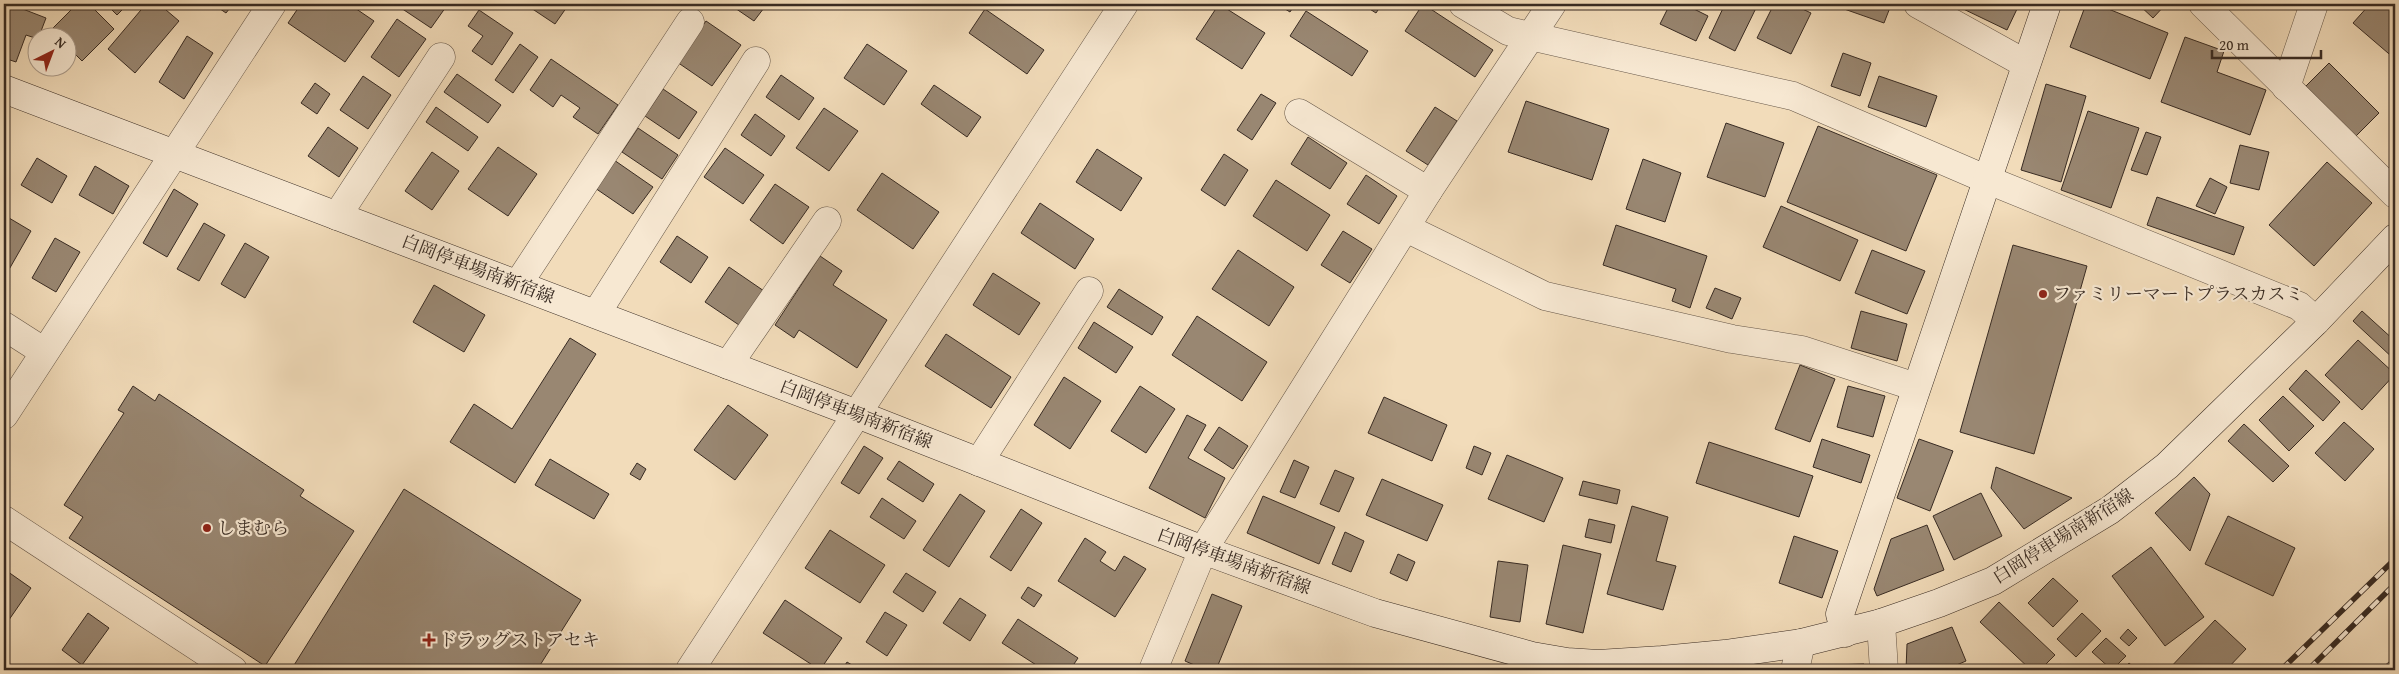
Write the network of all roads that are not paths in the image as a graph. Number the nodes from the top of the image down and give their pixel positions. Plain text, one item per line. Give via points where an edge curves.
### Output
1 (272, 4) edge
2 (1124, 4) edge
3 (1463, 4) edge
4 (1552, 4) edge
5 (1918, 4) edge
6 (2047, 4) edge
7 (2203, 4) edge
8 (2314, 4) edge
9 (690, 22) dead end
10 (1533, 35) junction
11 (441, 57) dead end
12 (756, 61) dead end
13 (2026, 64) junction
14 (2286, 87) junction
15 (4, 89) edge
16 (1299, 114) dead end
17 (176, 153) junction
18 (1988, 180) junction
19 (1428, 191) junction
20 (2395, 194) edge
21 (337, 216) junction
22 (826, 221) dead end
23 (1406, 228) junction
24 (2395, 238) edge
25 (518, 284) junction
26 (1090, 291) dead end
27 (596, 314) junction
28 (2316, 321) junction
29 (4, 326) edge
30 (43, 351) junction
31 (728, 364) junction
32 (1916, 387) junction
33 (857, 414) junction
34 (4, 415) edge
35 (979, 462) junction
36 (4, 520) edge
37 (1202, 550) junction
38 (1881, 623) junction
39 (1845, 633) junction
40 (1801, 643) junction
41 (233, 670) edge
42 (690, 670) edge
43 (1153, 670) edge
44 (1795, 670) edge
45 (1884, 670) edge

1 - 17 street
2 - 33 street
3 - 10 street via 1508,30
4 - 10 street
5 - 13 street
6 - 13 street
7 - 14 street
8 - 14 street
9 - 25 street
10 - 18 street via 1793,96
10 - 19 street via 1519,50
11 - 21 street
12 - 27 street
13 - 18 street
14 - 20 street
15 - 17 street, 白岡停車場南新宿線
16 - 19 street
17 - 21 street, 白岡停車場南新宿線
17 - 30 street
18 - 28 street via 2299,306
18 - 32 street
19 - 23 street
21 - 25 street, 白岡停車場南新宿線
22 - 31 street
23 - 32 street via 1545,296 1732,339 1802,350
23 - 37 street
24 - 28 street, 白岡停車場南新宿線
25 - 27 street, 白岡停車場南新宿線
26 - 35 street
27 - 31 street, 白岡停車場南新宿線
28 - 38 street, 白岡停車場南新宿線 via 2167,466 2110,510 1993,582
29 - 30 street
30 - 34 street
31 - 33 street, 白岡停車場南新宿線
32 - 39 street via 1840,614
33 - 35 street, 白岡停車場南新宿線
33 - 42 street
35 - 37 street, 白岡停車場南新宿線
36 - 41 street
37 - 40 street, 白岡停車場南新宿線 via 1375,613 1532,656 1567,662 1598,664 1662,660
37 - 43 street
38 - 39 street, 白岡停車場南新宿線
38 - 45 street
39 - 40 street, 白岡停車場南新宿線
40 - 44 street

